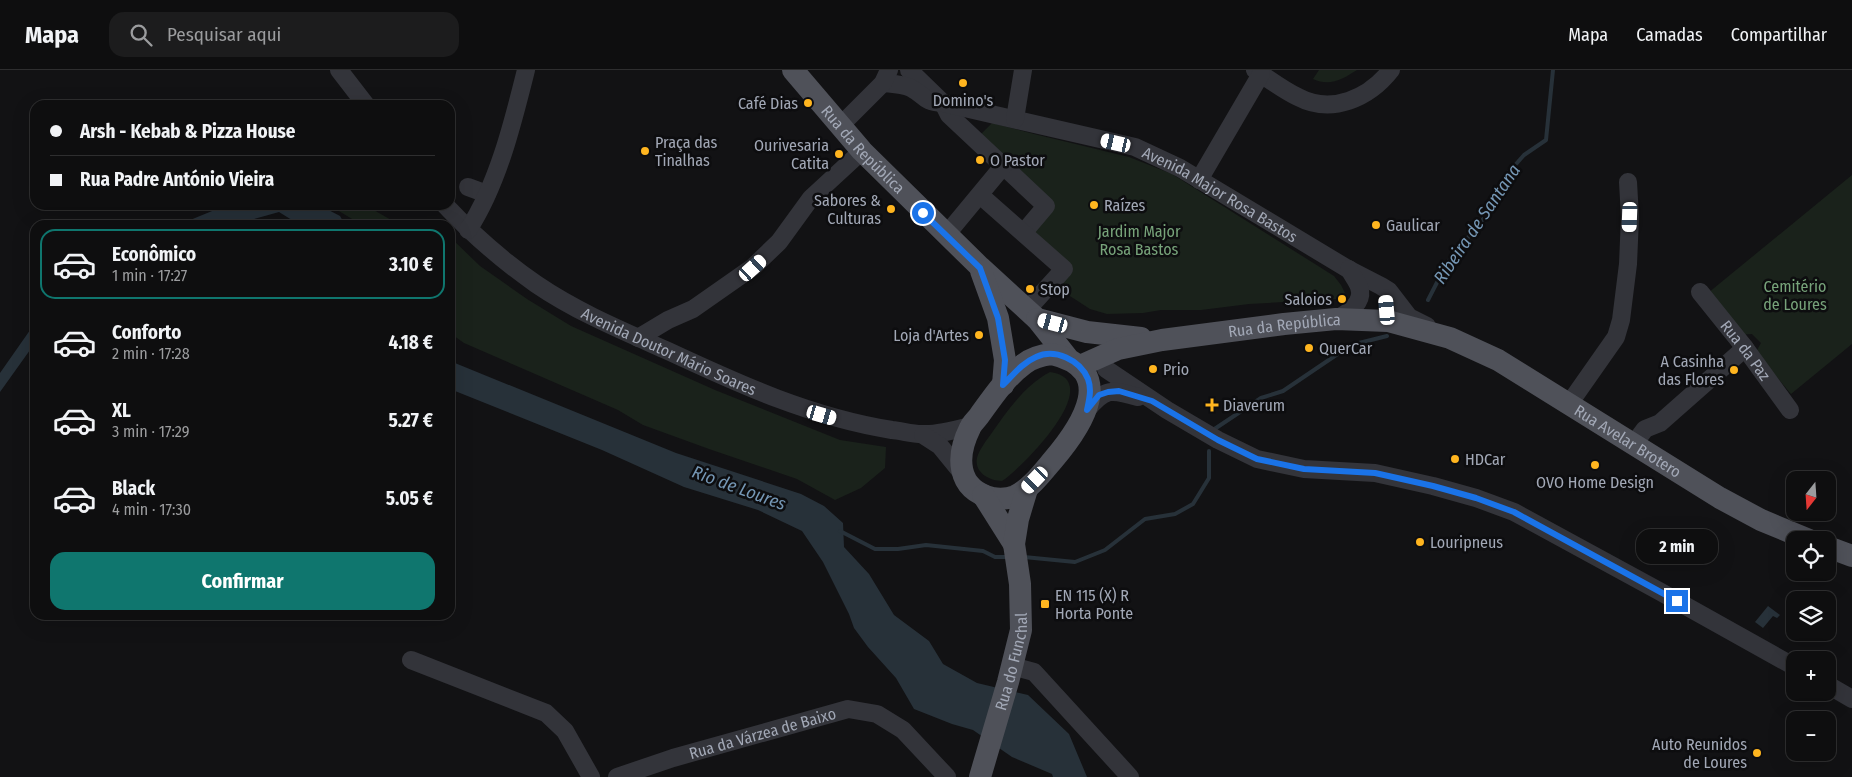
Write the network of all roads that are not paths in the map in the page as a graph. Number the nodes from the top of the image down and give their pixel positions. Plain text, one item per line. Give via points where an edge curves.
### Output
1 (339, 70) edge
2 (526, 70) edge
3 (793, 70) edge
4 (909, 70) edge
5 (1023, 70) edge
6 (1391, 70) edge
7 (1258, 72) edge
8 (886, 77) edge
9 (362, 100) edge
10 (942, 103) junction
11 (1015, 119) junction
12 (841, 125) junction
13 (862, 151) junction
14 (1004, 165) junction
15 (1200, 180) junction
16 (1628, 182) dead end
17 (468, 187) dead end
18 (980, 195) junction
19 (485, 201) junction
20 (450, 210) edge
21 (468, 230) junction
22 (1024, 232) junction
23 (946, 235) junction
24 (980, 268) junction
25 (1348, 269) junction
26 (1381, 286) junction
27 (1700, 292) dead end
28 (1032, 314) junction
29 (1336, 319) junction
30 (1380, 320) junction
31 (638, 338) junction
32 (1450, 338) junction
33 (1162, 340) junction
34 (1744, 348) junction
35 (1118, 349) junction
36 (1074, 362) junction
37 (1106, 369) junction
38 (1003, 385) junction
39 (1152, 401) junction
40 (1088, 403) junction
41 (1569, 404) junction
42 (1790, 410) dead end
43 (970, 426) junction
44 (924, 434) junction
45 (1639, 448) junction
46 (962, 473) junction
47 (1026, 489) junction
48 (983, 495) junction
49 (1787, 531) edge
50 (1014, 544) junction
51 (1836, 550) edge
52 (1852, 556) edge
53 (411, 660) dead end
54 (1786, 662) edge
55 (1010, 674) junction
56 (1836, 690) edge
57 (1852, 699) edge
58 (982, 769) edge
59 (591, 777) edge
60 (616, 777) edge
61 (947, 777) edge
62 (1130, 777) edge

1 - 9 street
2 - 19 street via 512,126
3 - 12 main road, Rua da República
4 - 10 street
5 - 11 street
6 - 7 street via 1365,94 1329,105 1298,98
7 - 15 street
8 - 10 street, Avenida Major Rosa Bastos via 911,88 930,102
8 - 12 street, Avenida Major Rosa Bastos
10 - 11 street, Avenida Major Rosa Bastos
10 - 14 street via 949,115
11 - 15 street, Avenida Major Rosa Bastos via 1135,147
12 - 13 main road, Rua da República
13 - 23 main road, Rua da República
13 - 31 street via 811,198 779,242 747,272 693,309
14 - 18 street
14 - 22 street via 1046,206
15 - 25 street, Avenida Major Rosa Bastos
16 - 41 street via 1628,264 1621,320 1616,337
17 - 19 street
18 - 22 street
18 - 23 street
19 - 21 street
20 - 21 street, Avenida Doutor Mário Soares
21 - 31 street, Avenida Doutor Mário Soares via 538,285 571,306
22 - 28 street via 1064,269
23 - 24 main road, Rua da República
24 - 28 main road, Rua da República
24 - 38 main road, Rua da República via 998,318 1005,360
25 - 26 street
25 - 29 street via 1360,288 1359,300 1351,311
25 - 30 street via 1365,283
26 - 30 street via 1386,300
26 - 32 street via 1389,291 1409,317
27 - 34 street, Rua da Paz
28 - 33 main road via 1087,332
28 - 36 main road, Rua da República
29 - 30 main road, Rua da República
29 - 33 main road, Rua da República
30 - 32 main road, Rua da República
31 - 44 street, Avenida Doutor Mário Soares via 743,386 806,410 839,420
32 - 41 main road, Rua Avelar Brotero via 1498,360
33 - 35 main road, Rua da República
34 - 42 street, Rua da Paz
34 - 45 street via 1660,423 1656,438
35 - 36 main road, Rua da República
35 - 37 main road
36 - 38 main road via 1052,354 1037,356
36 - 40 main road via 1088,380
37 - 39 street
37 - 40 main road
38 - 43 main road
39 - 40 street via 1119,391 1099,395
39 - 54 street via 1257,459 1304,469 1375,473 1476,498 1514,512
40 - 47 main road via 1075,431 1060,452
41 - 45 main road, Rua Avelar Brotero
43 - 44 street, Avenida Doutor Mário Soares
43 - 46 main road via 960,458
44 - 46 street via 940,446
45 - 49 main road, Rua Avelar Brotero via 1720,498
46 - 48 main road via 970,486
47 - 48 main road via 1006,498
47 - 50 main road, Rua do Funchal
48 - 50 main road, Rua do Funchal
50 - 55 main road, Rua do Funchal via 1020,584 1020,630
51 - 52 main road
53 - 59 street via 546,713 565,731
55 - 58 main road, Rua do Funchal
55 - 62 street via 1034,672
56 - 57 street
60 - 61 street, Rua da Várzea de Baixo via 848,709 877,714 904,730

